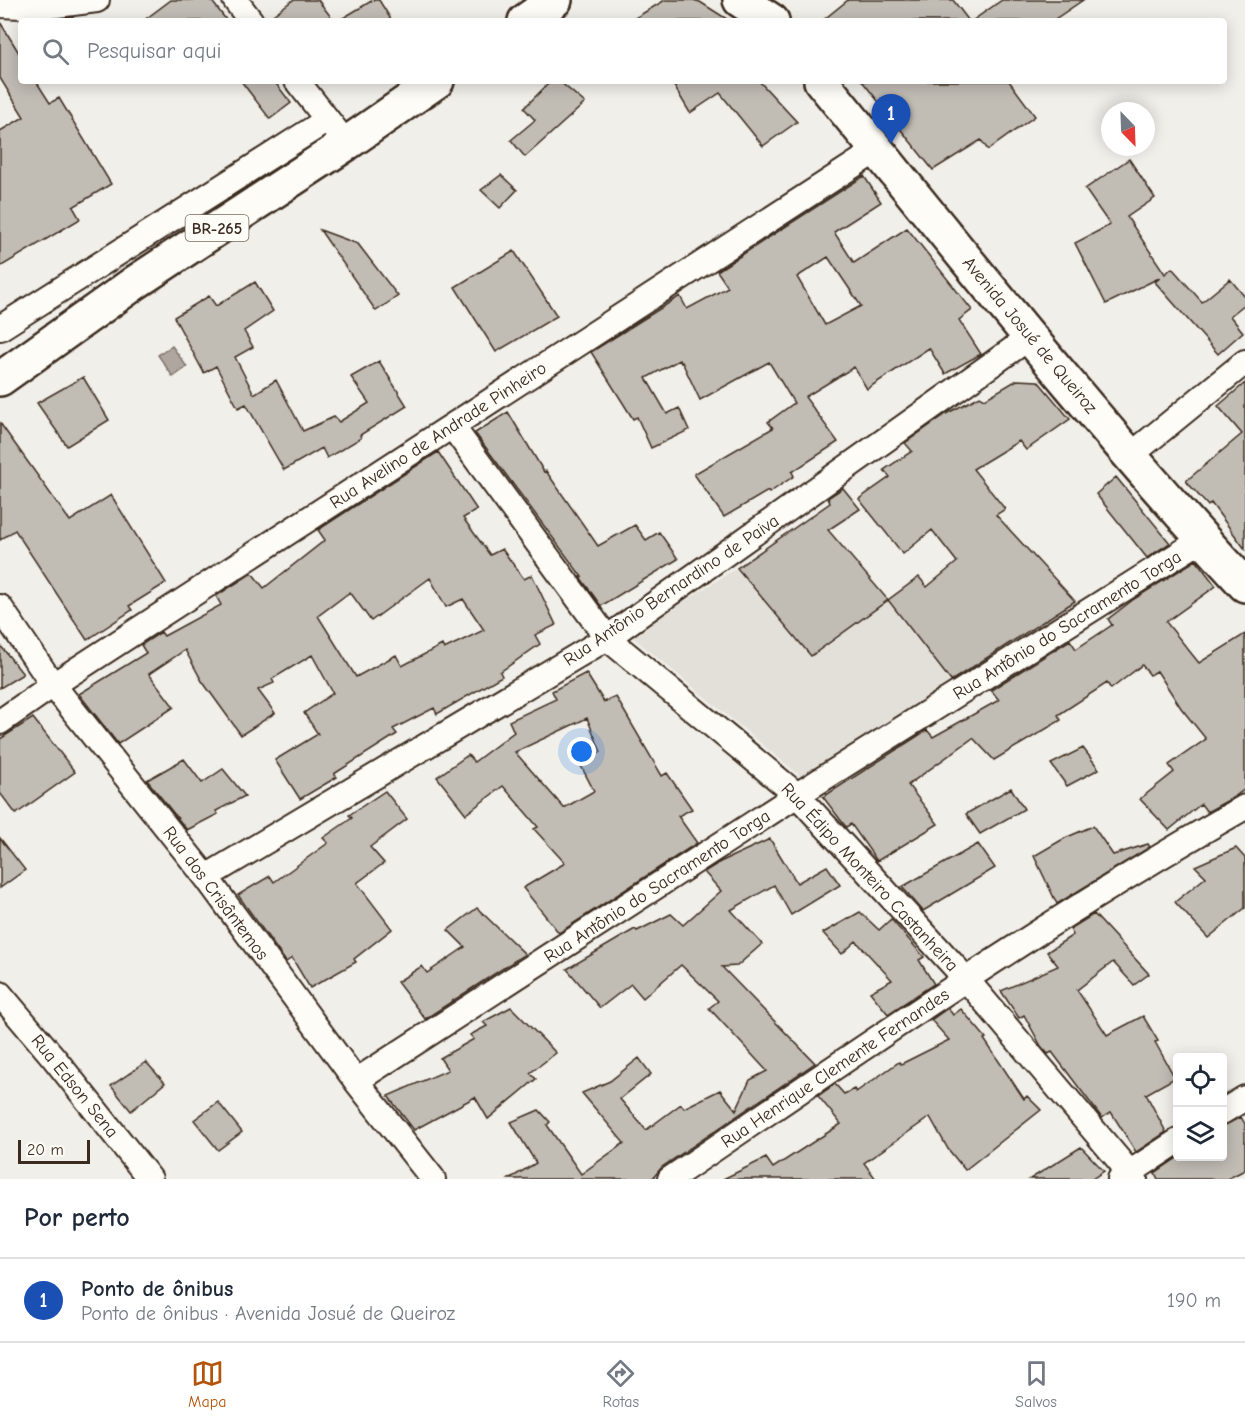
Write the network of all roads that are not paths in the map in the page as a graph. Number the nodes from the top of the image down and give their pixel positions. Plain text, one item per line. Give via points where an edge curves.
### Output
1 (97, 0) edge
2 (235, 0) edge
3 (555, 0) edge
4 (740, 0) edge
5 (766, 0) edge
6 (0, 5) edge
7 (249, 18) edge
8 (529, 18) edge
9 (767, 18) edge
10 (770, 18) edge
11 (299, 84) edge
12 (431, 84) edge
13 (823, 84) edge
14 (337, 132) junction
15 (877, 150) junction
16 (0, 328) edge
17 (1030, 337) junction
18 (1245, 362) edge
19 (0, 379) edge
20 (452, 426) junction
21 (1131, 455) junction
22 (1203, 539) junction
23 (1245, 585) edge
24 (0, 607) edge
25 (607, 638) junction
26 (53, 685) junction
27 (0, 722) edge
28 (797, 795) junction
29 (1245, 807) edge
30 (206, 877) junction
31 (966, 979) junction
32 (0, 994) edge
33 (356, 1081) junction
34 (1245, 1098) edge
35 (1227, 1109) edge
36 (1173, 1145) edge
37 (1129, 1177) edge
38 (150, 1179) edge
39 (433, 1179) edge
40 (670, 1179) edge

1 - 6 street via 41,6
2 - 7 street
3 - 8 main road
4 - 9 main road
5 - 10 main road
11 - 14 street
12 - 14 main road, BR-265
13 - 15 main road, Avenida Josué de Queiroz
14 - 16 street
14 - 19 main road, BR-265
15 - 17 main road, Avenida Josué de Queiroz
15 - 20 street, Rua Avelino de Andrade Pinheiro
17 - 21 main road, Avenida Josué de Queiroz
17 - 25 street, Rua Antônio Bernardino de Paiva
18 - 21 street
20 - 25 street, Rua Édipo Monteiro Castanheira
20 - 26 street, Rua Avelino de Andrade Pinheiro
21 - 22 main road, Avenida Josué de Queiroz
22 - 23 main road, Avenida Josué de Queiroz
22 - 28 street, Rua Antônio do Sacramento Torga
24 - 26 street, Rua dos Crisântemos
25 - 28 street, Rua Édipo Monteiro Castanheira
25 - 30 street, Rua Antônio Bernardino de Paiva
26 - 27 street, Rua Avelino de Andrade Pinheiro
26 - 30 street, Rua dos Crisântemos
28 - 31 street, Rua Édipo Monteiro Castanheira
28 - 33 street, Rua Antônio do Sacramento Torga
29 - 31 street, Rua Henrique Clemente Fernandes
30 - 33 street, Rua dos Crisântemos
31 - 37 street, Rua Édipo Monteiro Castanheira
31 - 40 street, Rua Henrique Clemente Fernandes
32 - 38 street, Rua Edson Sena
33 - 39 street, Rua dos Crisântemos
34 - 35 street
36 - 37 street

